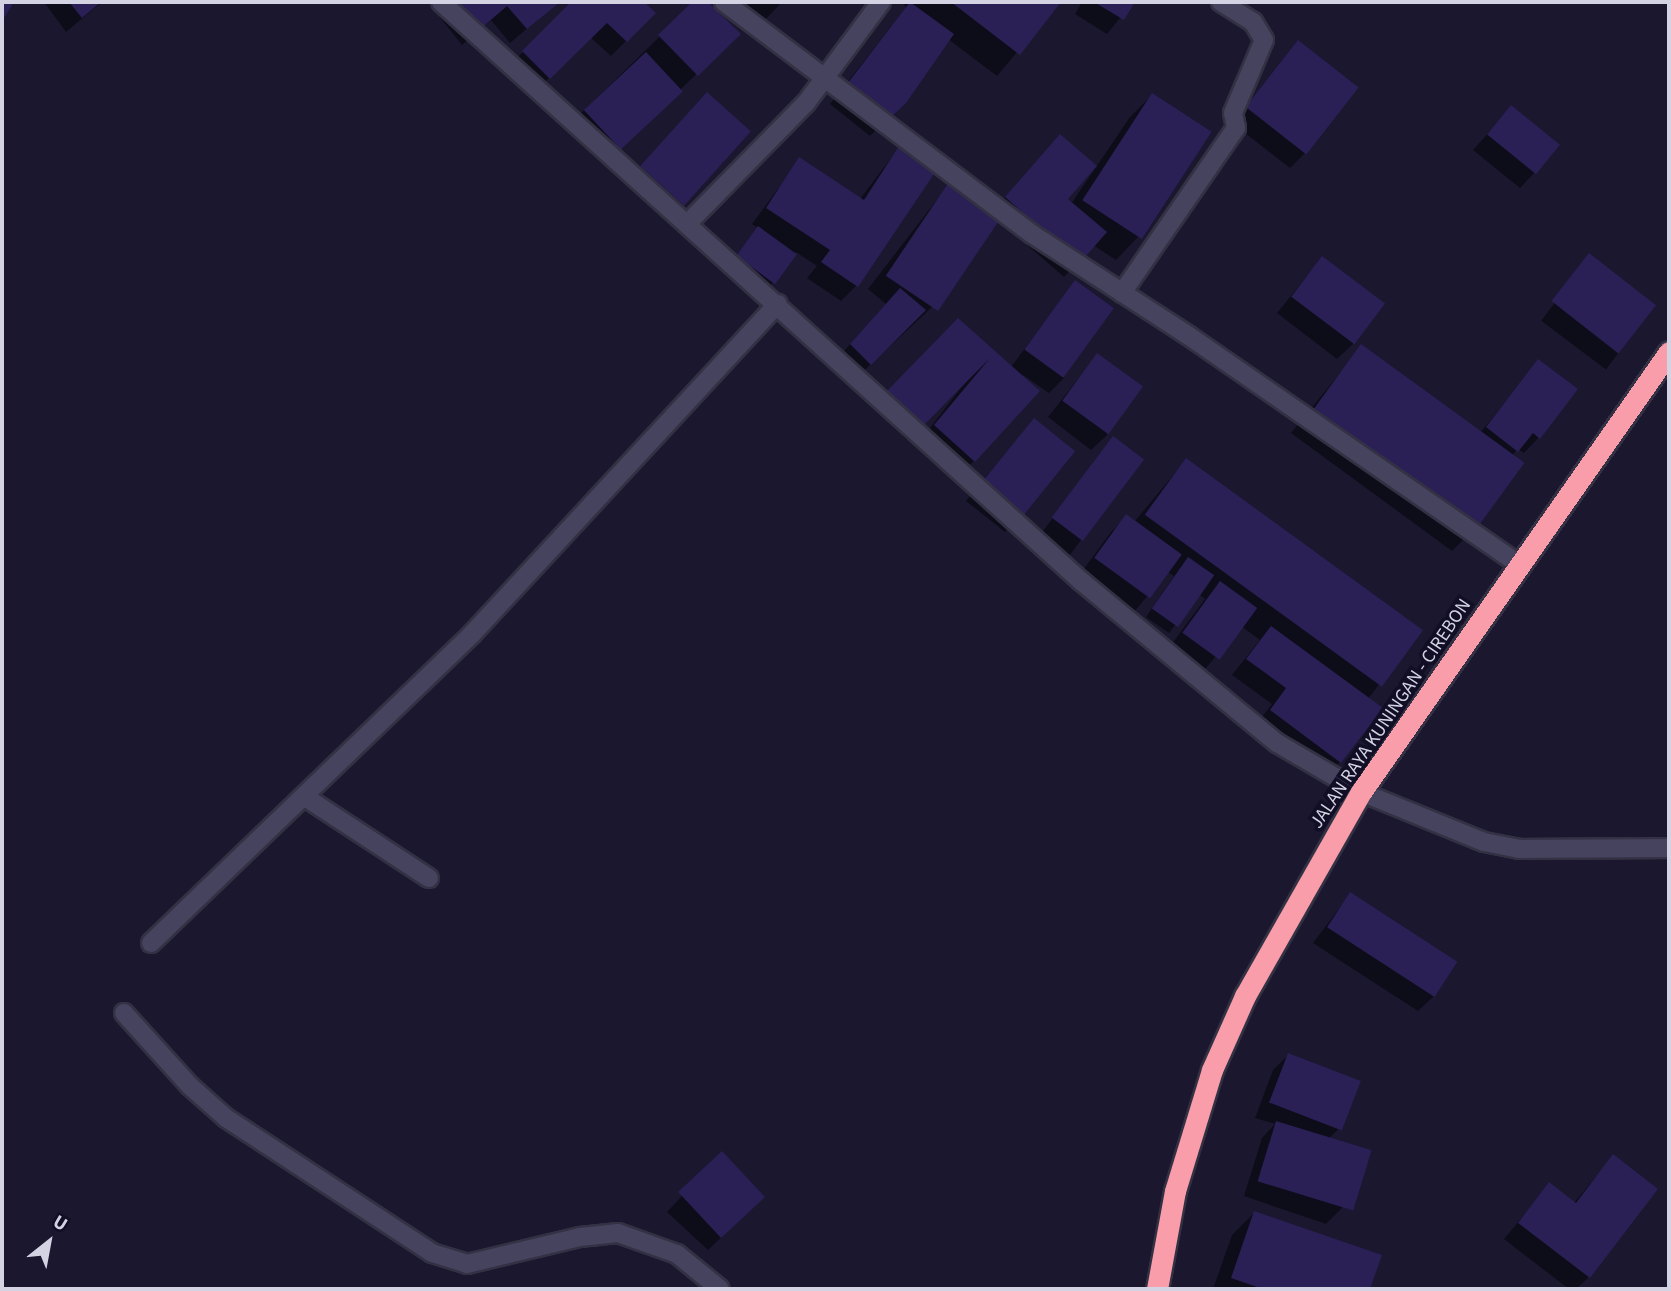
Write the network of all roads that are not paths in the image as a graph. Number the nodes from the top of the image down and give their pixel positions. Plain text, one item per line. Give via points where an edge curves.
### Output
1 (441, 2) edge
2 (724, 2) edge
3 (881, 2) edge
4 (1221, 2) edge
5 (828, 78) junction
6 (688, 223) junction
7 (1122, 293) junction
8 (778, 304) junction
9 (1669, 352) edge
10 (1520, 565) junction
11 (1361, 792) junction
12 (305, 797) junction
13 (1669, 848) edge
14 (429, 878) dead end
15 (151, 943) dead end
16 (124, 1013) dead end
17 (720, 1289) edge
18 (1157, 1289) edge

1 - 6 street
2 - 5 street
3 - 5 street
4 - 7 street via 1253,22 1264,40 1233,113 1236,128
5 - 6 street
5 - 7 street via 1032,234
6 - 8 street
7 - 10 street
8 - 11 street via 1082,581 1201,682 1276,743
8 - 12 street via 472,634
9 - 10 highway, JALAN RAYA KUNINGAN - CIREBON
10 - 11 highway, JALAN RAYA KUNINGAN - CIREBON
11 - 13 street via 1436,825 1519,849
11 - 18 highway, JALAN RAYA KUNINGAN - CIREBON via 1245,996 1212,1070 1175,1191
12 - 14 street
12 - 15 street
16 - 17 street via 190,1086 226,1118 432,1253 467,1264 618,1233 677,1254

